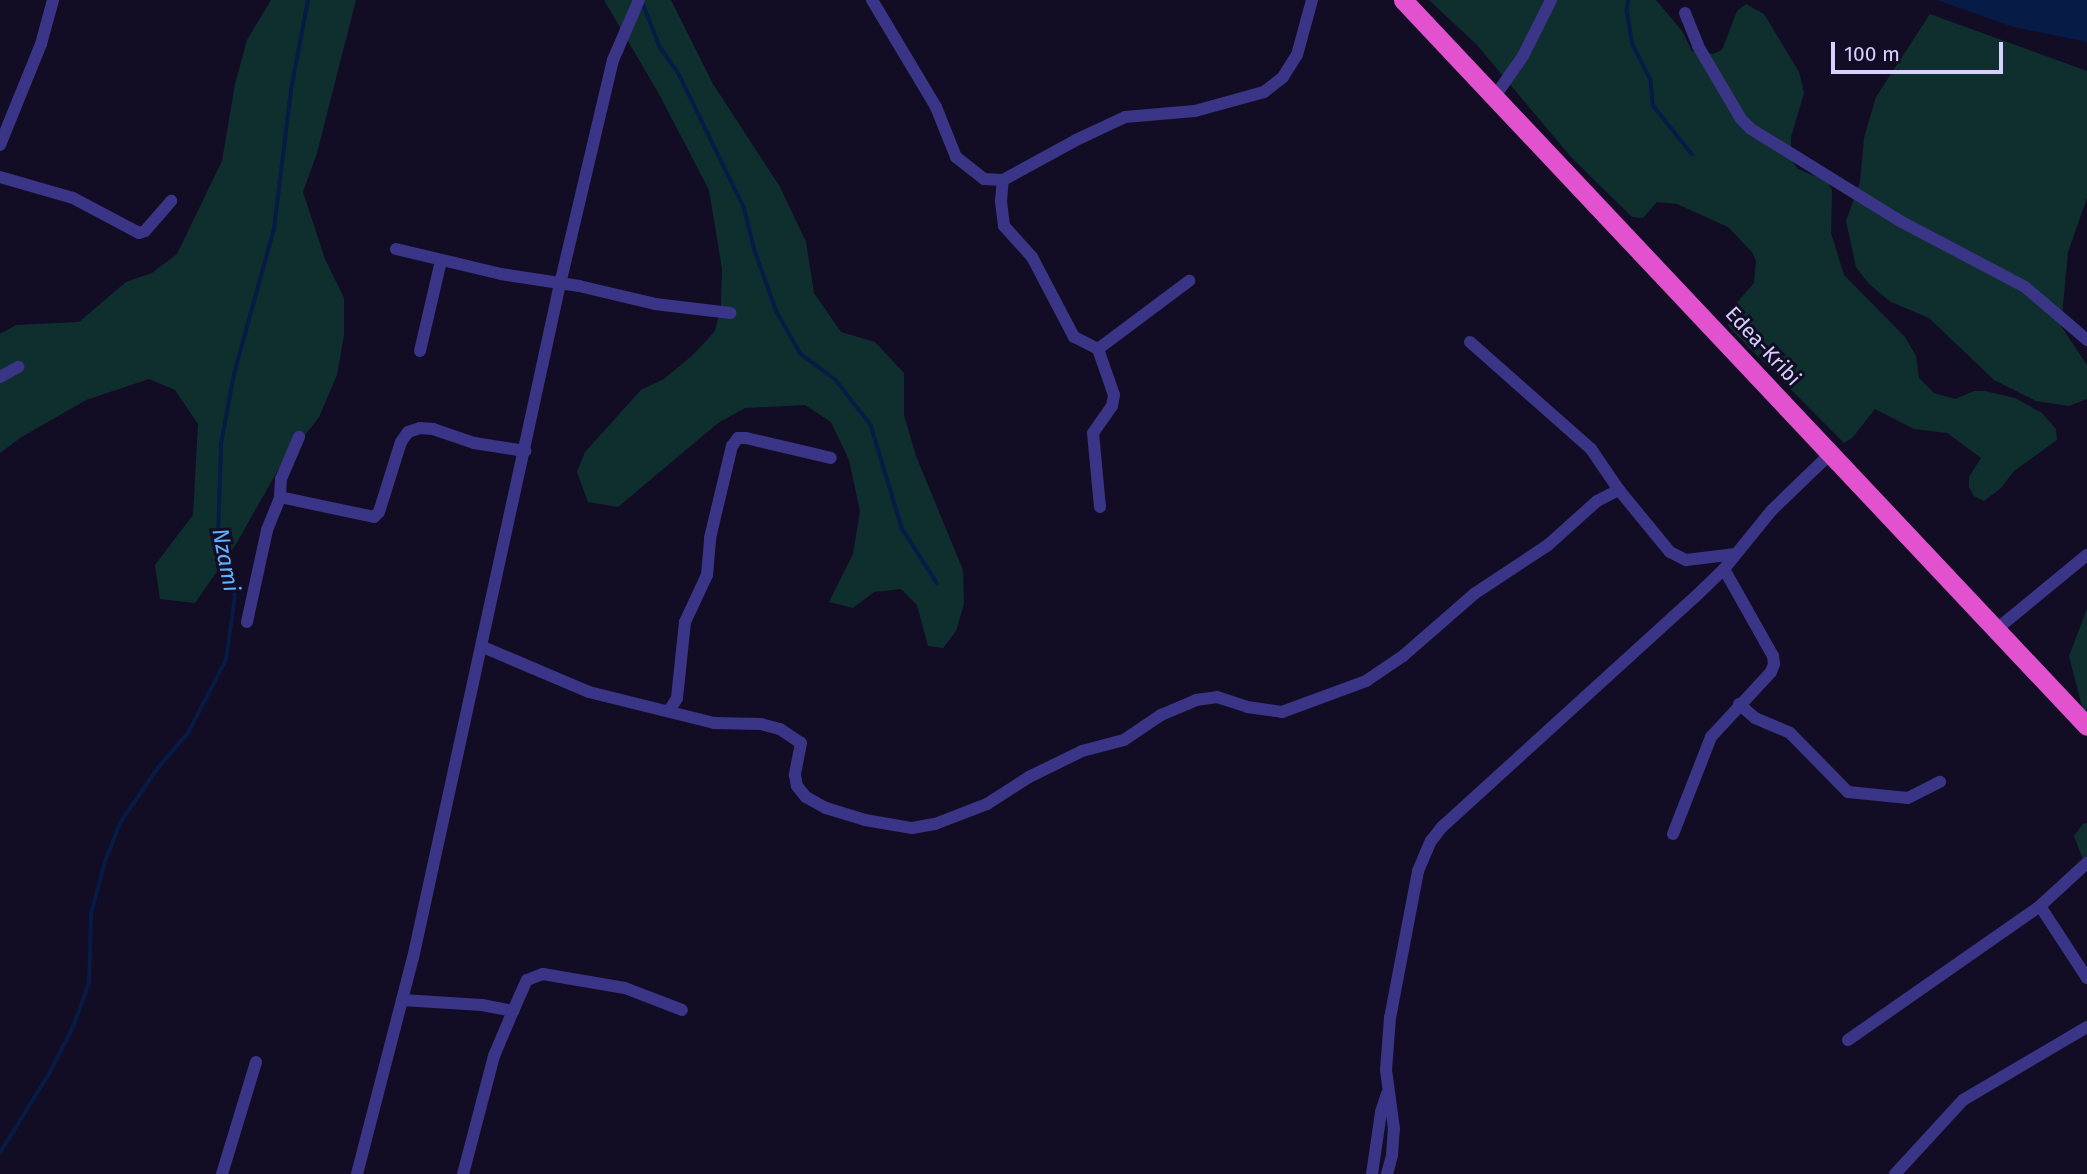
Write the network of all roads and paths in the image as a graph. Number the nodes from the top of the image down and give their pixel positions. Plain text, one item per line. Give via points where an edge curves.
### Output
1 (52, 0) edge
2 (639, 0) edge
3 (872, 0) edge
4 (1312, 0) edge
5 (1403, 0) edge
6 (1551, 0) edge
7 (1685, 13) dead end
8 (1495, 96) junction
9 (0, 145) edge
10 (0, 177) edge
11 (984, 179) junction
12 (1003, 180) junction
13 (171, 201) dead end
14 (1001, 201) junction
15 (396, 249) dead end
16 (441, 261) junction
17 (1189, 281) dead end
18 (560, 284) junction
19 (730, 313) dead end
20 (2087, 340) edge
21 (1470, 342) dead end
22 (1098, 349) junction
23 (420, 351) dead end
24 (18, 367) dead end
25 (0, 377) edge
26 (299, 437) dead end
27 (525, 451) junction
28 (1832, 452) junction
29 (831, 458) dead end
30 (1619, 490) junction
31 (280, 497) junction
32 (1100, 507) dead end
33 (1736, 554) junction
34 (2087, 555) edge
35 (1724, 569) junction
36 (247, 622) dead end
37 (1998, 628) junction
38 (483, 647) junction
39 (1739, 704) junction
40 (669, 710) junction
41 (2084, 716) edge
42 (1940, 782) dead end
43 (1673, 834) dead end
44 (2087, 863) edge
45 (2040, 906) junction
46 (2087, 978) edge
47 (402, 1000) junction
48 (682, 1010) dead end
49 (513, 1011) junction
50 (2087, 1027) edge
51 (1848, 1040) dead end
52 (256, 1062) dead end
53 (1387, 1094) junction
54 (222, 1174) edge
55 (357, 1174) edge
56 (463, 1174) edge
57 (1372, 1174) edge
58 (1387, 1174) edge
59 (1895, 1174) edge

1 - 9 street via 41,44
2 - 18 street via 613,60
3 - 11 street via 936,107 956,157
4 - 12 street via 1297,55 1283,77 1264,92 1195,111 1125,117
5 - 8 highway, Edea-Kribi
6 - 8 street via 1523,56
7 - 20 street via 1698,46 1751,129 1900,221 2025,287
8 - 28 highway, Edea-Kribi
10 - 13 street via 73,198 139,233
11 - 12 street
11 - 14 street
12 - 14 street
14 - 22 street via 1004,226 1032,257 1066,325 1074,337
15 - 16 street
16 - 18 street
16 - 23 street
17 - 22 street
18 - 19 street via 655,304
18 - 27 street
21 - 30 street via 1591,449
22 - 32 street via 1114,395 1112,406 1093,433
24 - 25 street
26 - 31 street via 281,479
27 - 31 street via 420,428 408,432 401,442 374,517
27 - 38 street
28 - 33 street via 1772,510
28 - 37 highway, Edea-Kribi
29 - 40 street via 746,438 738,438 732,446 710,538 707,575 685,622 677,698
30 - 33 street via 1670,552 1686,560
30 - 40 street via 1597,501 1548,545 1474,594 1404,656 1366,681 1282,712 1217,697 1196,700 1161,715 1124,740 1082,751 987,804 935,824 912,828 826,808 797,786 801,743 796,737 761,724 714,723
31 - 36 street via 267,530
33 - 35 street
34 - 37 street
35 - 39 street via 1774,664
35 - 53 street via 1430,841 1418,871 1390,1018
37 - 41 highway, Edea-Kribi
38 - 40 street via 589,692
38 - 47 street
39 - 42 street via 1755,718 1790,733 1848,792 1908,798
39 - 43 street via 1712,737
44 - 45 street
45 - 46 street
45 - 51 street
47 - 49 street
47 - 55 street
48 - 49 street via 625,988 543,974 527,980
49 - 56 street via 494,1056
50 - 59 street via 1963,1100
52 - 54 street
53 - 57 street
53 - 58 street via 1394,1129

